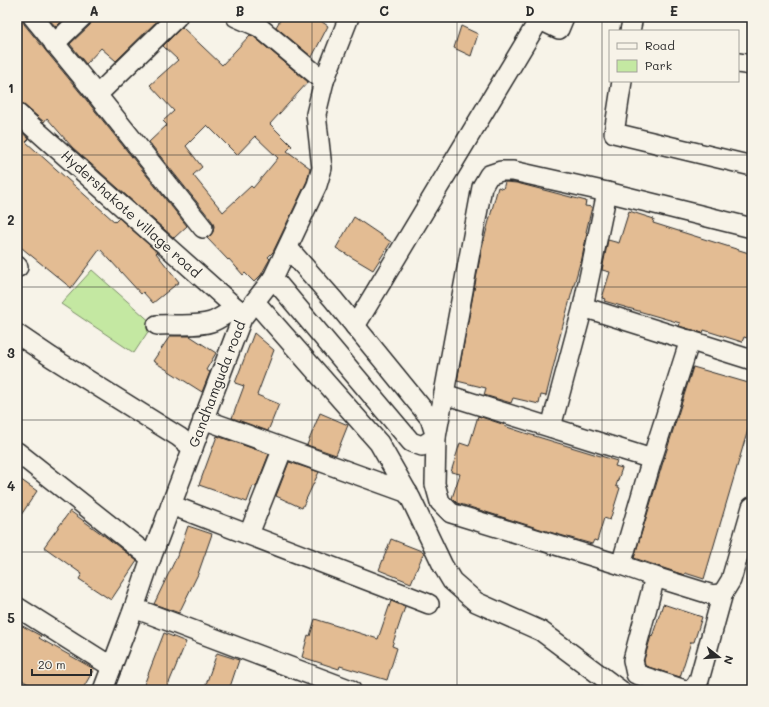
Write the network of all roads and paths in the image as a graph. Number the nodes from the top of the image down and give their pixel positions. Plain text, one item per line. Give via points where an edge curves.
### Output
1 (33, 17) edge
2 (82, 17) edge
3 (90, 17) edge
4 (177, 17) edge
5 (236, 17) edge
6 (349, 17) edge
7 (564, 17) edge
8 (633, 17) edge
9 (536, 18) edge
10 (630, 30) edge
11 (54, 44) junction
12 (739, 62) edge
13 (752, 65) edge
14 (324, 81) junction
15 (622, 82) edge
16 (97, 95) junction
17 (17, 113) edge
18 (752, 166) edge
19 (608, 192) junction
20 (203, 228) dead end
21 (752, 228) edge
22 (288, 248) junction
23 (273, 278) junction
24 (255, 302) junction
25 (583, 307) junction
26 (239, 313) junction
27 (157, 325) dead end
28 (355, 326) junction
29 (17, 334) edge
30 (690, 340) junction
31 (752, 360) edge
32 (444, 394) junction
33 (203, 419) junction
34 (551, 427) junction
35 (436, 437) junction
36 (193, 448) junction
37 (283, 448) junction
38 (17, 452) edge
39 (652, 459) junction
40 (408, 493) junction
41 (171, 505) junction
42 (752, 507) edge
43 (249, 534) junction
44 (150, 558) junction
45 (621, 565) junction
46 (655, 577) junction
47 (723, 593) junction
48 (429, 604) dead end
49 (17, 607) edge
50 (134, 608) junction
51 (112, 667) junction
52 (103, 690) edge
53 (351, 690) edge
54 (620, 690) edge
55 (685, 690) edge
56 (688, 690) edge

1 - 11 street
2 - 3 street
2 - 11 street
4 - 16 street
5 - 14 street via 259,27
6 - 14 street, Gandhamguda road
7 - 9 street via 559,29
8 - 10 street
9 - 28 street
11 - 16 street
12 - 13 street
14 - 22 street, Gandhamguda road via 316,114 322,168 317,185
15 - 18 street via 614,132
16 - 20 street
17 - 26 street, Hydershakote village road
19 - 21 street
19 - 25 street
19 - 32 street via 513,171 489,175 482,187
22 - 23 street, Gandhamguda road
22 - 28 street
23 - 24 street, Gandhamguda road
23 - 35 street via 412,442 422,446
24 - 26 street, Gandhamguda road
24 - 40 street via 379,443
25 - 30 street
25 - 34 street
26 - 27 street via 195,325
26 - 33 street, Gandhamguda road
28 - 35 street via 430,418
29 - 36 street
30 - 31 street
30 - 39 street
32 - 34 street
32 - 35 street
33 - 36 street, Gandhamguda road
33 - 37 street
34 - 39 street
35 - 45 street via 435,484 440,502 451,513
36 - 41 street, Gandhamguda road
37 - 40 street
37 - 43 street
38 - 44 street
39 - 45 street
40 - 54 street via 452,581 476,602 541,631
41 - 43 street
41 - 44 street, Gandhamguda road
42 - 47 street via 731,580
43 - 48 street
44 - 50 street, Gandhamguda road
45 - 46 street
46 - 47 street via 713,595
46 - 55 street via 633,660 634,668 636,674
47 - 56 street via 698,680 694,688
49 - 51 street
50 - 51 street, Gandhamguda road
50 - 53 street
51 - 52 street, Gandhamguda road

